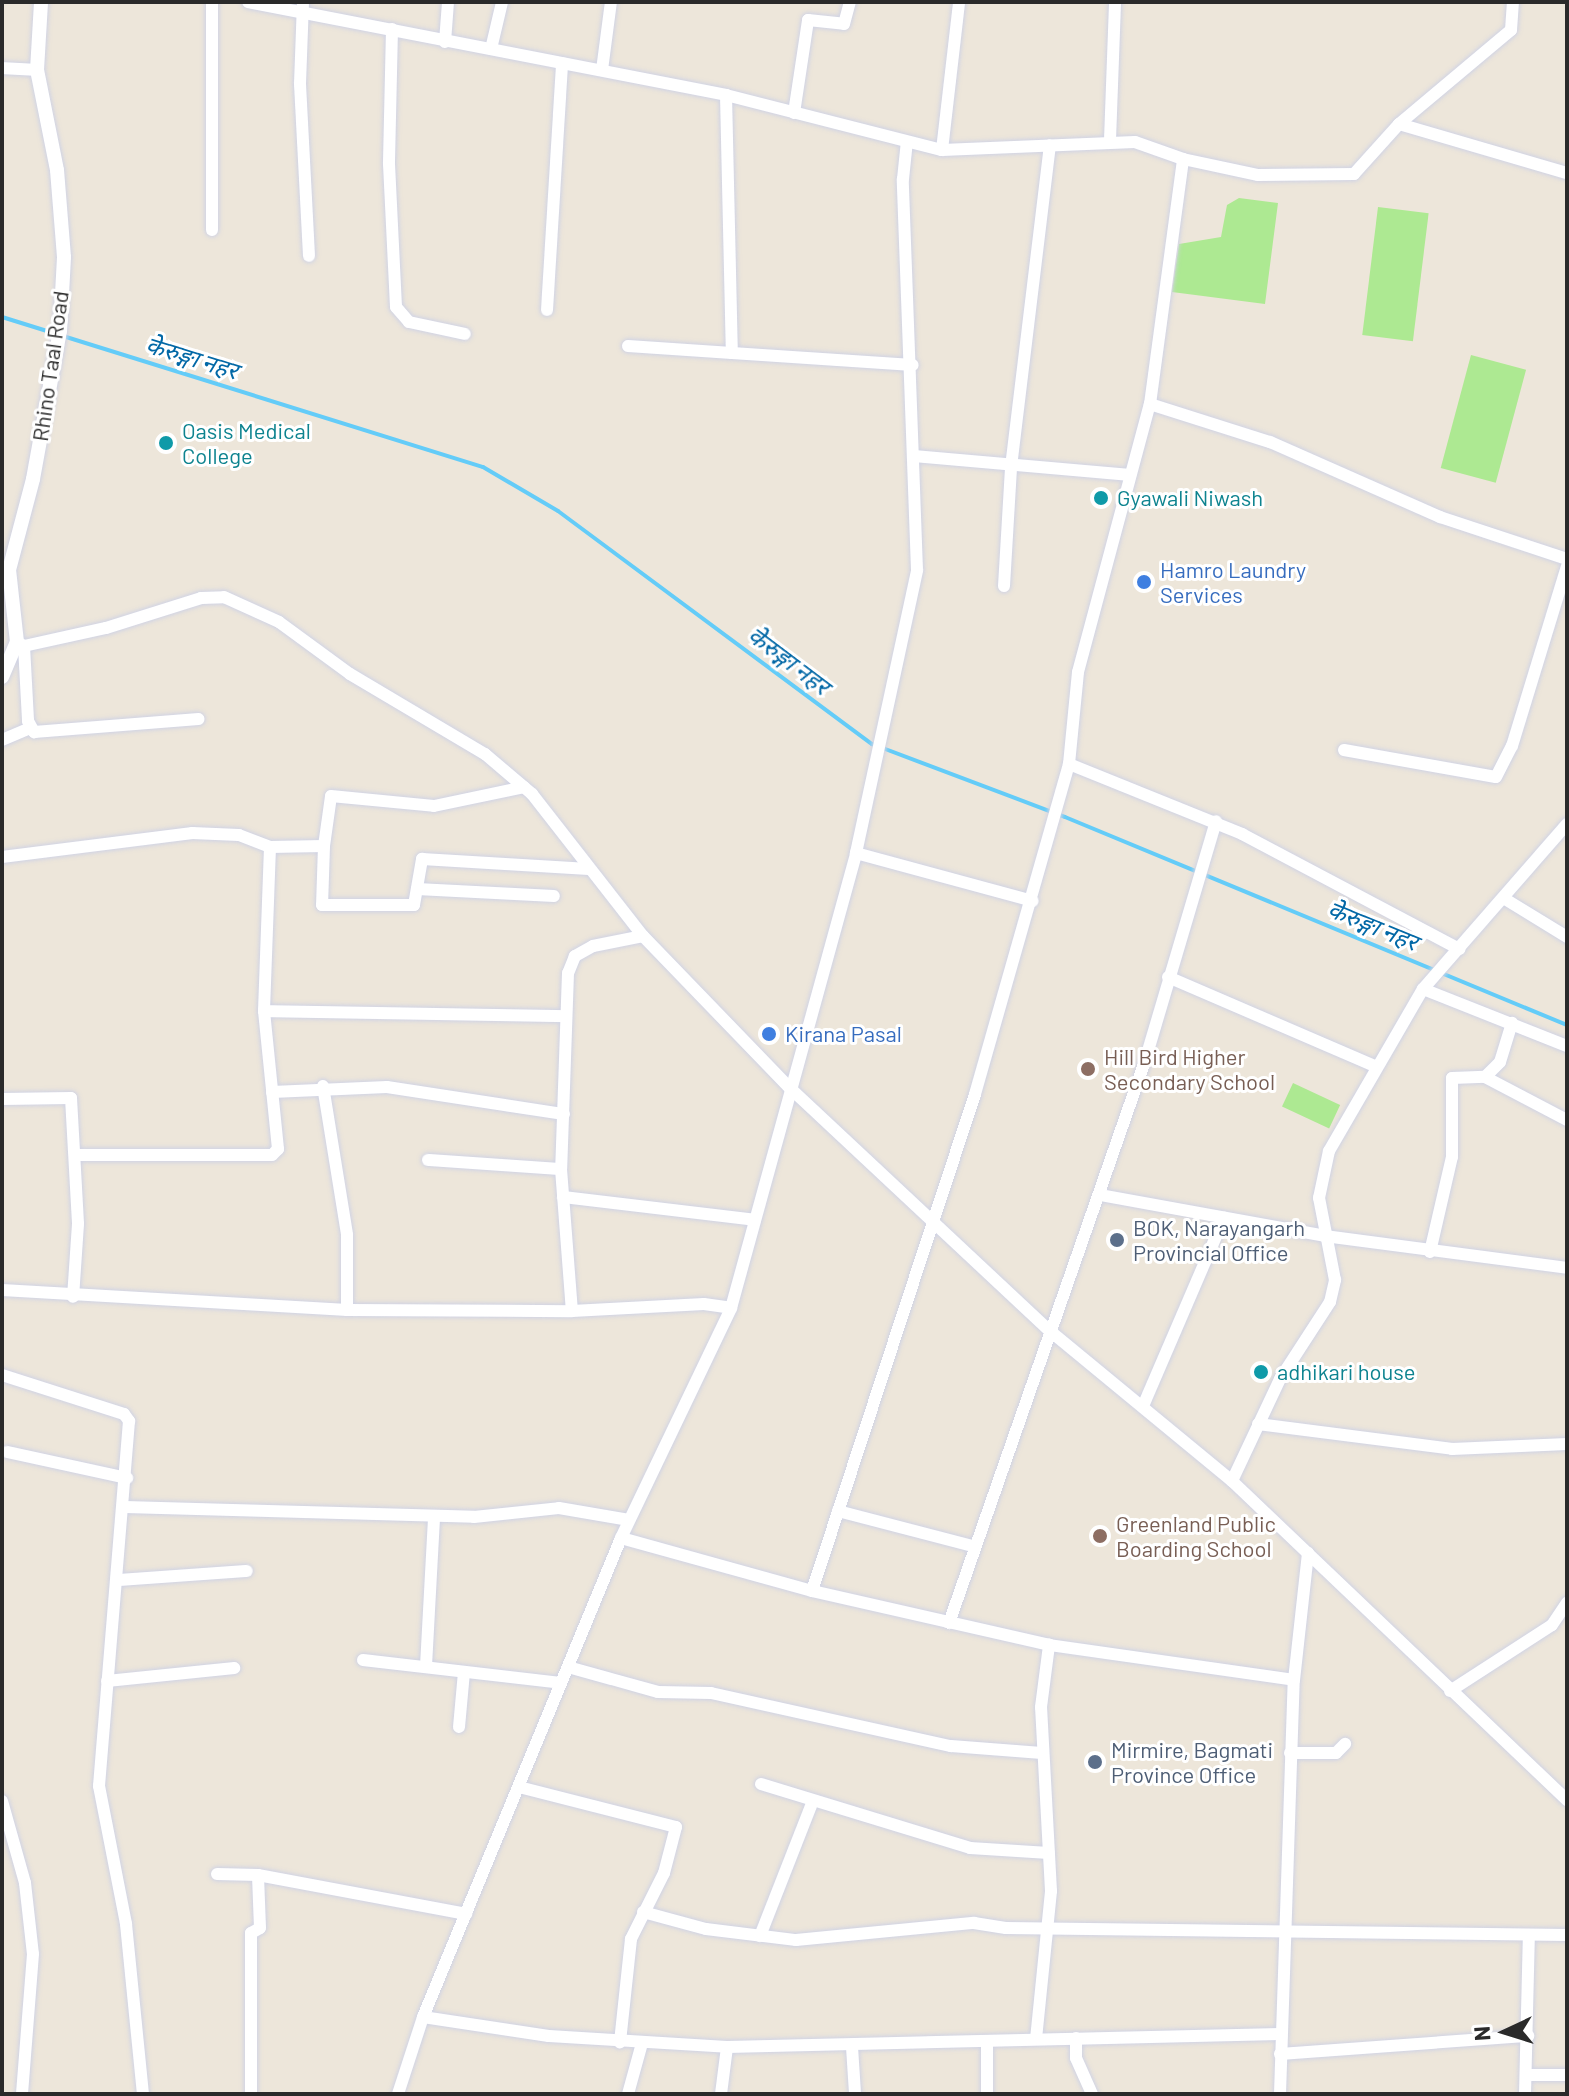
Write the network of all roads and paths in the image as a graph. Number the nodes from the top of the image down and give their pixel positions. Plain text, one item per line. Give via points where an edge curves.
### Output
1 (41, 2) edge
2 (212, 2) edge
3 (248, 2) edge
4 (448, 2) edge
5 (502, 2) edge
6 (611, 2) edge
7 (850, 2) edge
8 (959, 2) edge
9 (1115, 2) edge
10 (1513, 2) edge
11 (302, 8) edge
12 (392, 29) junction
13 (445, 42) junction
14 (491, 49) junction
15 (562, 63) junction
16 (2, 68) edge
17 (37, 70) junction
18 (602, 70) junction
19 (726, 95) junction
20 (794, 113) junction
21 (1399, 124) junction
22 (1110, 140) junction
23 (907, 143) junction
24 (1050, 145) junction
25 (942, 150) junction
26 (1183, 159) junction
27 (1567, 173) edge
28 (212, 230) dead end
29 (309, 256) dead end
30 (547, 310) dead end
31 (465, 334) dead end
32 (628, 346) dead end
33 (732, 353) junction
34 (913, 365) junction
35 (1150, 404) junction
36 (914, 456) junction
37 (1011, 467) junction
38 (1130, 475) junction
39 (1567, 559) edge
40 (5, 564) edge
41 (1567, 566) edge
42 (1004, 586) dead end
43 (20, 644) junction
44 (2, 677) edge
45 (198, 719) dead end
46 (30, 728) junction
47 (2, 740) edge
48 (1344, 750) dead end
49 (1069, 764) junction
50 (524, 787) junction
51 (1216, 821) junction
52 (1567, 824) edge
53 (324, 846) junction
54 (270, 847) junction
55 (856, 853) junction
56 (2, 857) edge
57 (589, 869) junction
58 (417, 889) junction
59 (554, 896) dead end
60 (1505, 899) junction
61 (1033, 901) junction
62 (643, 936) junction
63 (1567, 937) edge
64 (1459, 949) junction
65 (1168, 977) junction
66 (1426, 985) junction
67 (264, 1011) junction
68 (564, 1016) junction
69 (1512, 1023) junction
70 (1567, 1046) edge
71 (1375, 1066) junction
72 (1485, 1077) junction
73 (323, 1086) junction
74 (791, 1089) junction
75 (272, 1092) junction
76 (2, 1099) edge
77 (564, 1114) junction
78 (1567, 1120) edge
79 (76, 1155) junction
80 (428, 1160) dead end
81 (561, 1169) junction
82 (1100, 1195) junction
83 (563, 1197) junction
84 (1224, 1218) junction
85 (755, 1220) junction
86 (930, 1222) junction
87 (1325, 1236) junction
88 (1430, 1252) junction
89 (1567, 1268) edge
90 (2, 1290) edge
91 (73, 1297) junction
92 (731, 1308) junction
93 (347, 1310) junction
94 (572, 1311) junction
95 (1050, 1331) junction
96 (2, 1375) edge
97 (1143, 1406) junction
98 (1258, 1424) junction
99 (1567, 1444) edge
100 (7, 1452) dead end
101 (127, 1478) junction
102 (1232, 1481) junction
103 (125, 1507) junction
104 (838, 1511) junction
105 (434, 1517) junction
106 (629, 1520) junction
107 (621, 1538) junction
108 (972, 1546) junction
109 (1308, 1553) junction
110 (247, 1571) dead end
111 (118, 1580) junction
112 (812, 1591) junction
113 (1567, 1603) edge
114 (949, 1623) junction
115 (1049, 1645) junction
116 (363, 1660) dead end
117 (426, 1666) junction
118 (568, 1667) junction
119 (234, 1668) dead end
120 (464, 1672) junction
121 (1294, 1680) junction
122 (107, 1681) junction
123 (561, 1683) junction
124 (1450, 1691) junction
125 (459, 1727) dead end
126 (1345, 1744) dead end
127 (1042, 1753) junction
128 (1290, 1753) junction
129 (761, 1784) dead end
130 (519, 1787) junction
131 (1567, 1800) edge
132 (2, 1801) edge
133 (813, 1801) junction
134 (1049, 1853) junction
135 (217, 1874) dead end
136 (258, 1875) junction
137 (643, 1912) junction
138 (466, 1914) junction
139 (1047, 1926) junction
140 (1282, 1932) junction
141 (1529, 1935) junction
142 (1567, 1935) edge
143 (760, 1936) junction
144 (423, 2017) junction
145 (1280, 2034) junction
146 (1528, 2036) junction
147 (1076, 2038) junction
148 (1036, 2039) junction
149 (620, 2042) junction
150 (642, 2043) junction
151 (987, 2043) junction
152 (727, 2047) junction
153 (852, 2047) junction
154 (1280, 2054) junction
155 (1526, 2075) junction
156 (1567, 2075) edge
157 (22, 2094) edge
158 (143, 2094) edge
159 (251, 2094) edge
160 (398, 2094) edge
161 (628, 2094) edge
162 (721, 2094) edge
163 (855, 2094) edge
164 (987, 2094) edge
165 (1092, 2094) edge
166 (1280, 2094) edge
167 (1525, 2094) edge

1 - 17 street, Rhino Taal Road
2 - 28 street
3 - 11 street
4 - 13 street
5 - 14 street
6 - 18 street
7 - 20 street via 844,24 808,20
8 - 25 street
9 - 22 street
10 - 21 street via 1511,30
11 - 12 street
11 - 29 street via 300,84
12 - 13 street
12 - 31 street via 389,164 396,307 409,322
13 - 14 street
14 - 15 street
15 - 18 street
15 - 30 street
16 - 17 street
17 - 40 street, Rhino Taal Road via 62,208 60,331 33,479
18 - 19 street
19 - 20 street
19 - 33 street
20 - 23 street
21 - 26 street via 1354,174 1258,175
21 - 27 street
22 - 24 street
22 - 26 street via 1135,142
23 - 25 street
23 - 34 street via 904,222
24 - 25 street
24 - 37 street
26 - 35 street
32 - 33 street
33 - 34 street
34 - 36 street
35 - 38 street
35 - 39 street via 1270,442 1440,517
36 - 37 street
36 - 55 street via 917,570
37 - 38 street
37 - 42 street
38 - 49 street via 1078,672
40 - 43 street, Rhino Taal Road
41 - 48 street via 1512,746 1496,777
43 - 44 street, Rhino Taal Road
43 - 46 street
43 - 50 street via 139,620 201,598 236,600 485,754
45 - 46 street via 38,732
46 - 47 street
49 - 51 street
49 - 61 street
50 - 53 street via 434,806 331,796
50 - 57 street
51 - 64 street
51 - 65 street
52 - 60 street
53 - 54 street
53 - 58 street via 322,905 414,905
54 - 56 street via 239,835 192,833
54 - 67 street
55 - 61 street
55 - 74 street
57 - 58 street via 422,859
57 - 62 street
58 - 59 street
60 - 63 street
60 - 64 street
61 - 86 street
62 - 68 street via 593,946 575,956
62 - 74 street
64 - 66 street
65 - 71 street
65 - 82 street
66 - 69 street
66 - 71 street
67 - 68 street
67 - 75 street
68 - 77 street
69 - 70 street
69 - 72 street via 1500,1062
71 - 87 street via 1329,1151 1319,1214
72 - 78 street
72 - 88 street via 1452,1078 1452,1157
73 - 75 street
73 - 77 street via 387,1087
73 - 93 street via 347,1235
74 - 85 street
74 - 86 street
75 - 79 street via 278,1149 272,1155
76 - 79 street via 71,1098
77 - 81 street
79 - 91 street
80 - 81 street
81 - 83 street
82 - 84 street
82 - 95 street
83 - 85 street
83 - 94 street
84 - 87 street
84 - 97 street
85 - 92 street
86 - 95 street
86 - 104 street
87 - 88 street
87 - 98 street via 1335,1280 1330,1302
88 - 89 street
90 - 91 street
91 - 93 street
92 - 94 street via 704,1304
92 - 106 street
93 - 94 street
95 - 97 street
95 - 108 street
96 - 101 street via 124,1414 131,1434
97 - 102 street
98 - 99 street via 1452,1449
98 - 102 street
100 - 101 street
101 - 103 street
102 - 109 street
103 - 105 street
103 - 111 street
104 - 108 street
104 - 112 street
105 - 106 street via 559,1508
105 - 117 street
106 - 107 street
107 - 112 street
107 - 118 street
108 - 114 street
109 - 121 street
109 - 124 street
110 - 111 street
111 - 122 street
112 - 114 street
113 - 124 street via 1552,1625
114 - 115 street
115 - 121 street
115 - 127 street
116 - 117 street
117 - 120 street
118 - 123 street
118 - 127 street via 658,1692 711,1693 951,1746
119 - 122 street
120 - 123 street
120 - 125 street
121 - 128 street
122 - 158 street via 99,1786 126,1924
123 - 130 street
124 - 131 street
126 - 128 street via 1336,1753
127 - 134 street
128 - 140 street
129 - 133 street
130 - 137 street via 676,1827 664,1873
130 - 138 street
132 - 157 street via 25,1883 33,1954
133 - 134 street via 970,1848
133 - 143 street
134 - 139 street
135 - 136 street
136 - 138 street
136 - 159 street via 260,1928 251,1933
137 - 143 street
137 - 149 street via 631,1939
138 - 144 street
139 - 140 street
139 - 143 street via 974,1923 821,1940
139 - 148 street
140 - 141 street
140 - 145 street
141 - 142 street
141 - 146 street
144 - 149 street
144 - 160 street
145 - 147 street
145 - 154 street
146 - 154 street
146 - 155 street
147 - 148 street
147 - 165 street via 1076,2058
148 - 151 street
149 - 150 street
150 - 152 street
150 - 161 street
151 - 153 street
151 - 164 street
152 - 153 street
152 - 162 street
153 - 163 street
154 - 166 street
155 - 156 street
155 - 167 street

